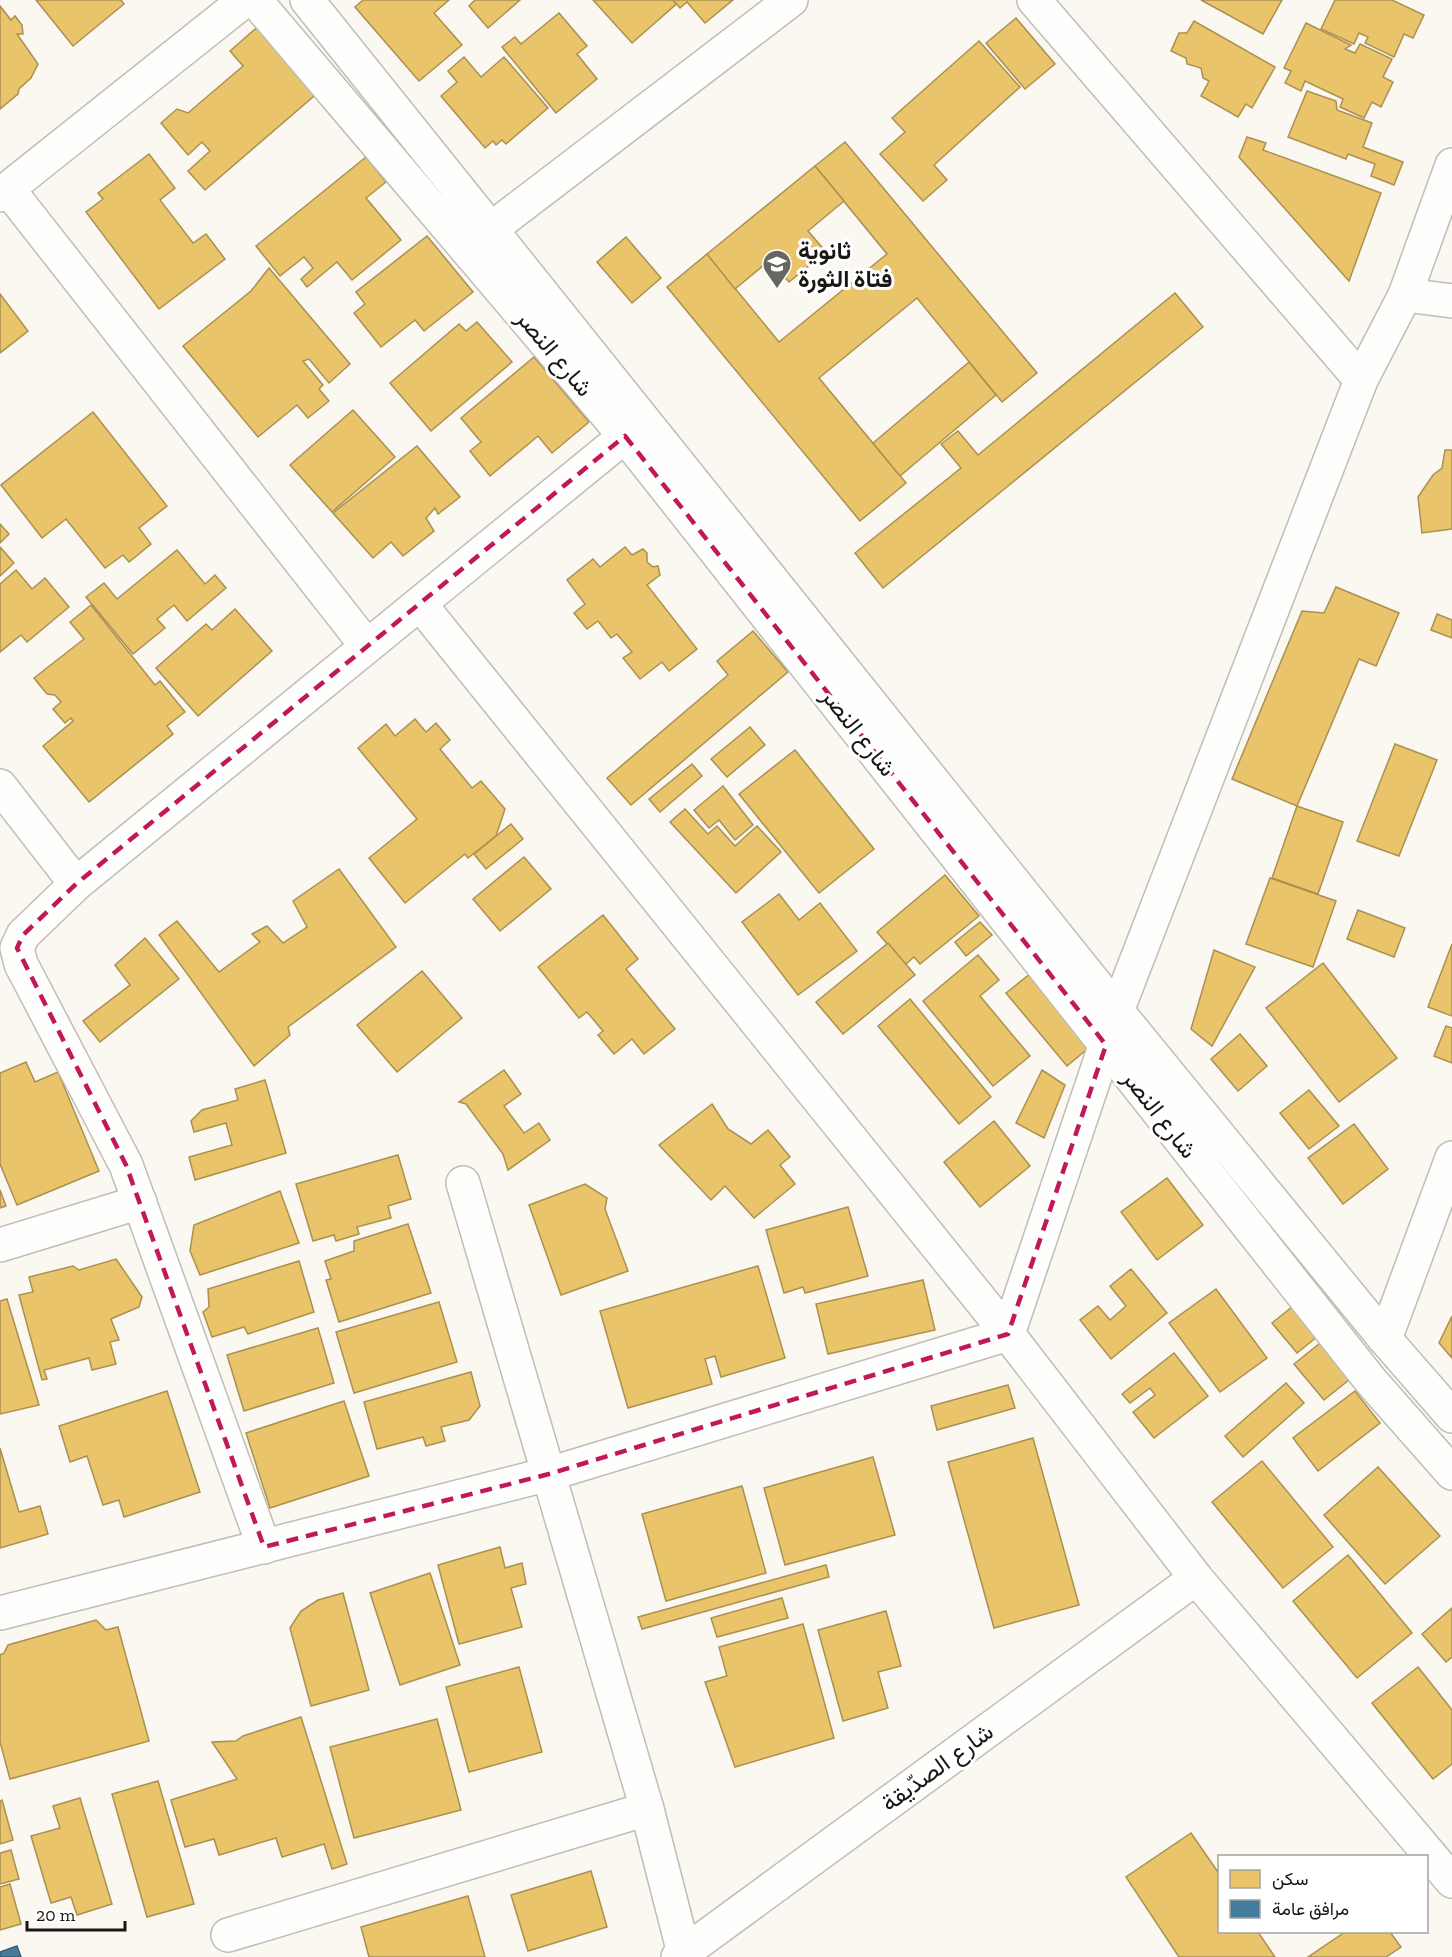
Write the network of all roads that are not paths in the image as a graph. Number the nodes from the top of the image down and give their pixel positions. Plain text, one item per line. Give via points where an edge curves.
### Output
1 (245, 0) edge
2 (255, 0) edge
3 (307, 0) edge
4 (791, 0) edge
5 (1034, 0) edge
6 (1452, 165) edge
7 (4, 192) edge
8 (491, 229) junction
9 (1405, 295) junction
10 (1452, 301) edge
11 (1361, 380) junction
12 (625, 436) junction
13 (420, 604) junction
14 (366, 645) junction
15 (0, 786) edge
16 (76, 884) junction
17 (11, 967) edge
18 (1117, 1011) junction
19 (1106, 1045) junction
20 (1452, 1158) edge
21 (463, 1183) dead end
22 (140, 1202) junction
23 (0, 1245) edge
24 (1008, 1334) junction
25 (1385, 1339) junction
26 (1452, 1416) edge
27 (1452, 1473) edge
28 (549, 1474) junction
29 (264, 1547) junction
30 (1196, 1578) junction
31 (0, 1613) edge
32 (647, 1809) junction
33 (1452, 1881) edge
34 (228, 1935) dead end
35 (681, 1955) edge

1 - 7 street
2 - 12 street, شارع النصر
3 - 8 street, شارع النصر
4 - 8 street
5 - 11 street
6 - 9 street
7 - 14 street
8 - 18 street, شارع النصر
9 - 10 street
9 - 11 street
11 - 18 street
12 - 13 street
12 - 19 street, شارع النصر
13 - 14 street
13 - 24 street
14 - 16 street
15 - 16 street
16 - 17 street via 23,935
17 - 22 street via 126,1165
18 - 19 street
18 - 25 street, شارع النصر
19 - 24 street
19 - 27 street, شارع النصر via 1371,1381
20 - 25 street
21 - 28 street
22 - 23 street
22 - 29 street
24 - 28 street
24 - 30 street
25 - 26 street, شارع النصر
28 - 29 street
28 - 32 street
29 - 31 street
30 - 33 street
30 - 35 street, شارع الصدّيقة
32 - 34 street
32 - 35 street

